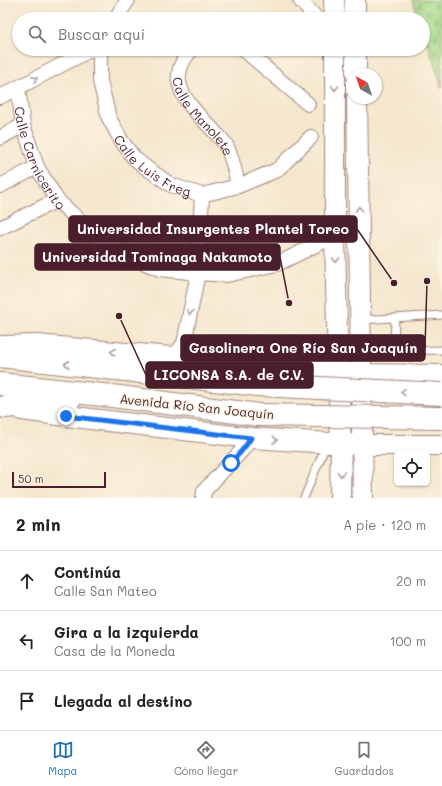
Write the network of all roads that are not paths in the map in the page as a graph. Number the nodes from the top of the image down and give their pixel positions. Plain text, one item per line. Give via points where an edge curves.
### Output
1 (128, 0) edge
2 (300, 0) edge
3 (334, 0) edge
4 (355, 0) edge
5 (120, 12) edge
6 (311, 12) edge
7 (334, 12) edge
8 (355, 12) edge
9 (79, 56) edge
10 (100, 56) edge
11 (187, 56) edge
12 (251, 56) edge
13 (335, 56) edge
14 (356, 56) edge
15 (356, 68) edge
16 (18, 88) junction
17 (0, 97) edge
18 (308, 104) dead end
19 (357, 104) edge
20 (23, 125) junction
21 (311, 137) dead end
22 (0, 138) edge
23 (37, 166) junction
24 (0, 186) edge
25 (238, 186) junction
26 (202, 195) junction
27 (57, 200) junction
28 (0, 228) edge
29 (322, 242) dead end
30 (198, 274) junction
31 (442, 315) edge
32 (395, 318) junction
33 (360, 320) junction
34 (0, 346) edge
35 (394, 350) junction
36 (442, 350) edge
37 (361, 352) junction
38 (0, 356) edge
39 (172, 356) junction
40 (338, 371) junction
41 (361, 374) junction
42 (442, 375) edge
43 (0, 384) edge
44 (442, 394) edge
45 (112, 396) junction
46 (2, 407) edge
47 (442, 418) edge
48 (251, 438) junction
49 (334, 443) junction
50 (362, 445) junction
51 (442, 446) edge
52 (203, 498) edge
53 (304, 498) edge
54 (340, 498) edge
55 (363, 498) edge

1 - 5 street
2 - 6 street
3 - 7 main road
4 - 8 main road
16 -> 9 street
10 - 26 street, Calle Luis Freg via 100,81 109,118 134,158 171,184
11 - 25 street, Calle Manolete via 179,79 181,92 225,144 233,162
12 - 18 street
13 -> 40 main road
14 - 15 main road
16 - 17 street
16 - 20 street, Calle Carnicerito
33 -> 19 main road
20 - 22 street
20 - 23 street, Calle Carnicerito
21 - 25 street, Calle Luis Freg via 277,170
23 - 24 street
23 - 27 street, Calle Carnicerito
25 - 26 street, Calle Luis Freg
26 - 30 street
27 - 28 street
27 - 30 street, Calle Carnicerito via 96,236 128,256 160,269
29 - 30 street, Calle Carnicerito via 277,264 227,275
30 -> 39 street via 184,343
31 - 32 lane
32 - 33 lane
32 - 35 lane
33 - 37 main road
39 -> 34 main road via 37,346
35 - 36 lane
35 - 37 lane
37 - 41 main road
44 -> 38 highway, Avenida Río San Joaquín, bridge via 258,385
39 - 40 main road
40 - 41 main road
40 - 49 main road
41 - 42 main road
41 - 50 main road
43 - 45 highway, Avenida Río San Joaquín
45 - 46 highway
45 - 47 highway, Avenida Río San Joaquín, bridge via 258,415
46 - 48 main road
48 -> 49 main road
48 - 52 street via 204,491
49 - 50 main road
49 - 53 lane
49 -> 54 main road
50 - 51 main road
50 - 55 main road

